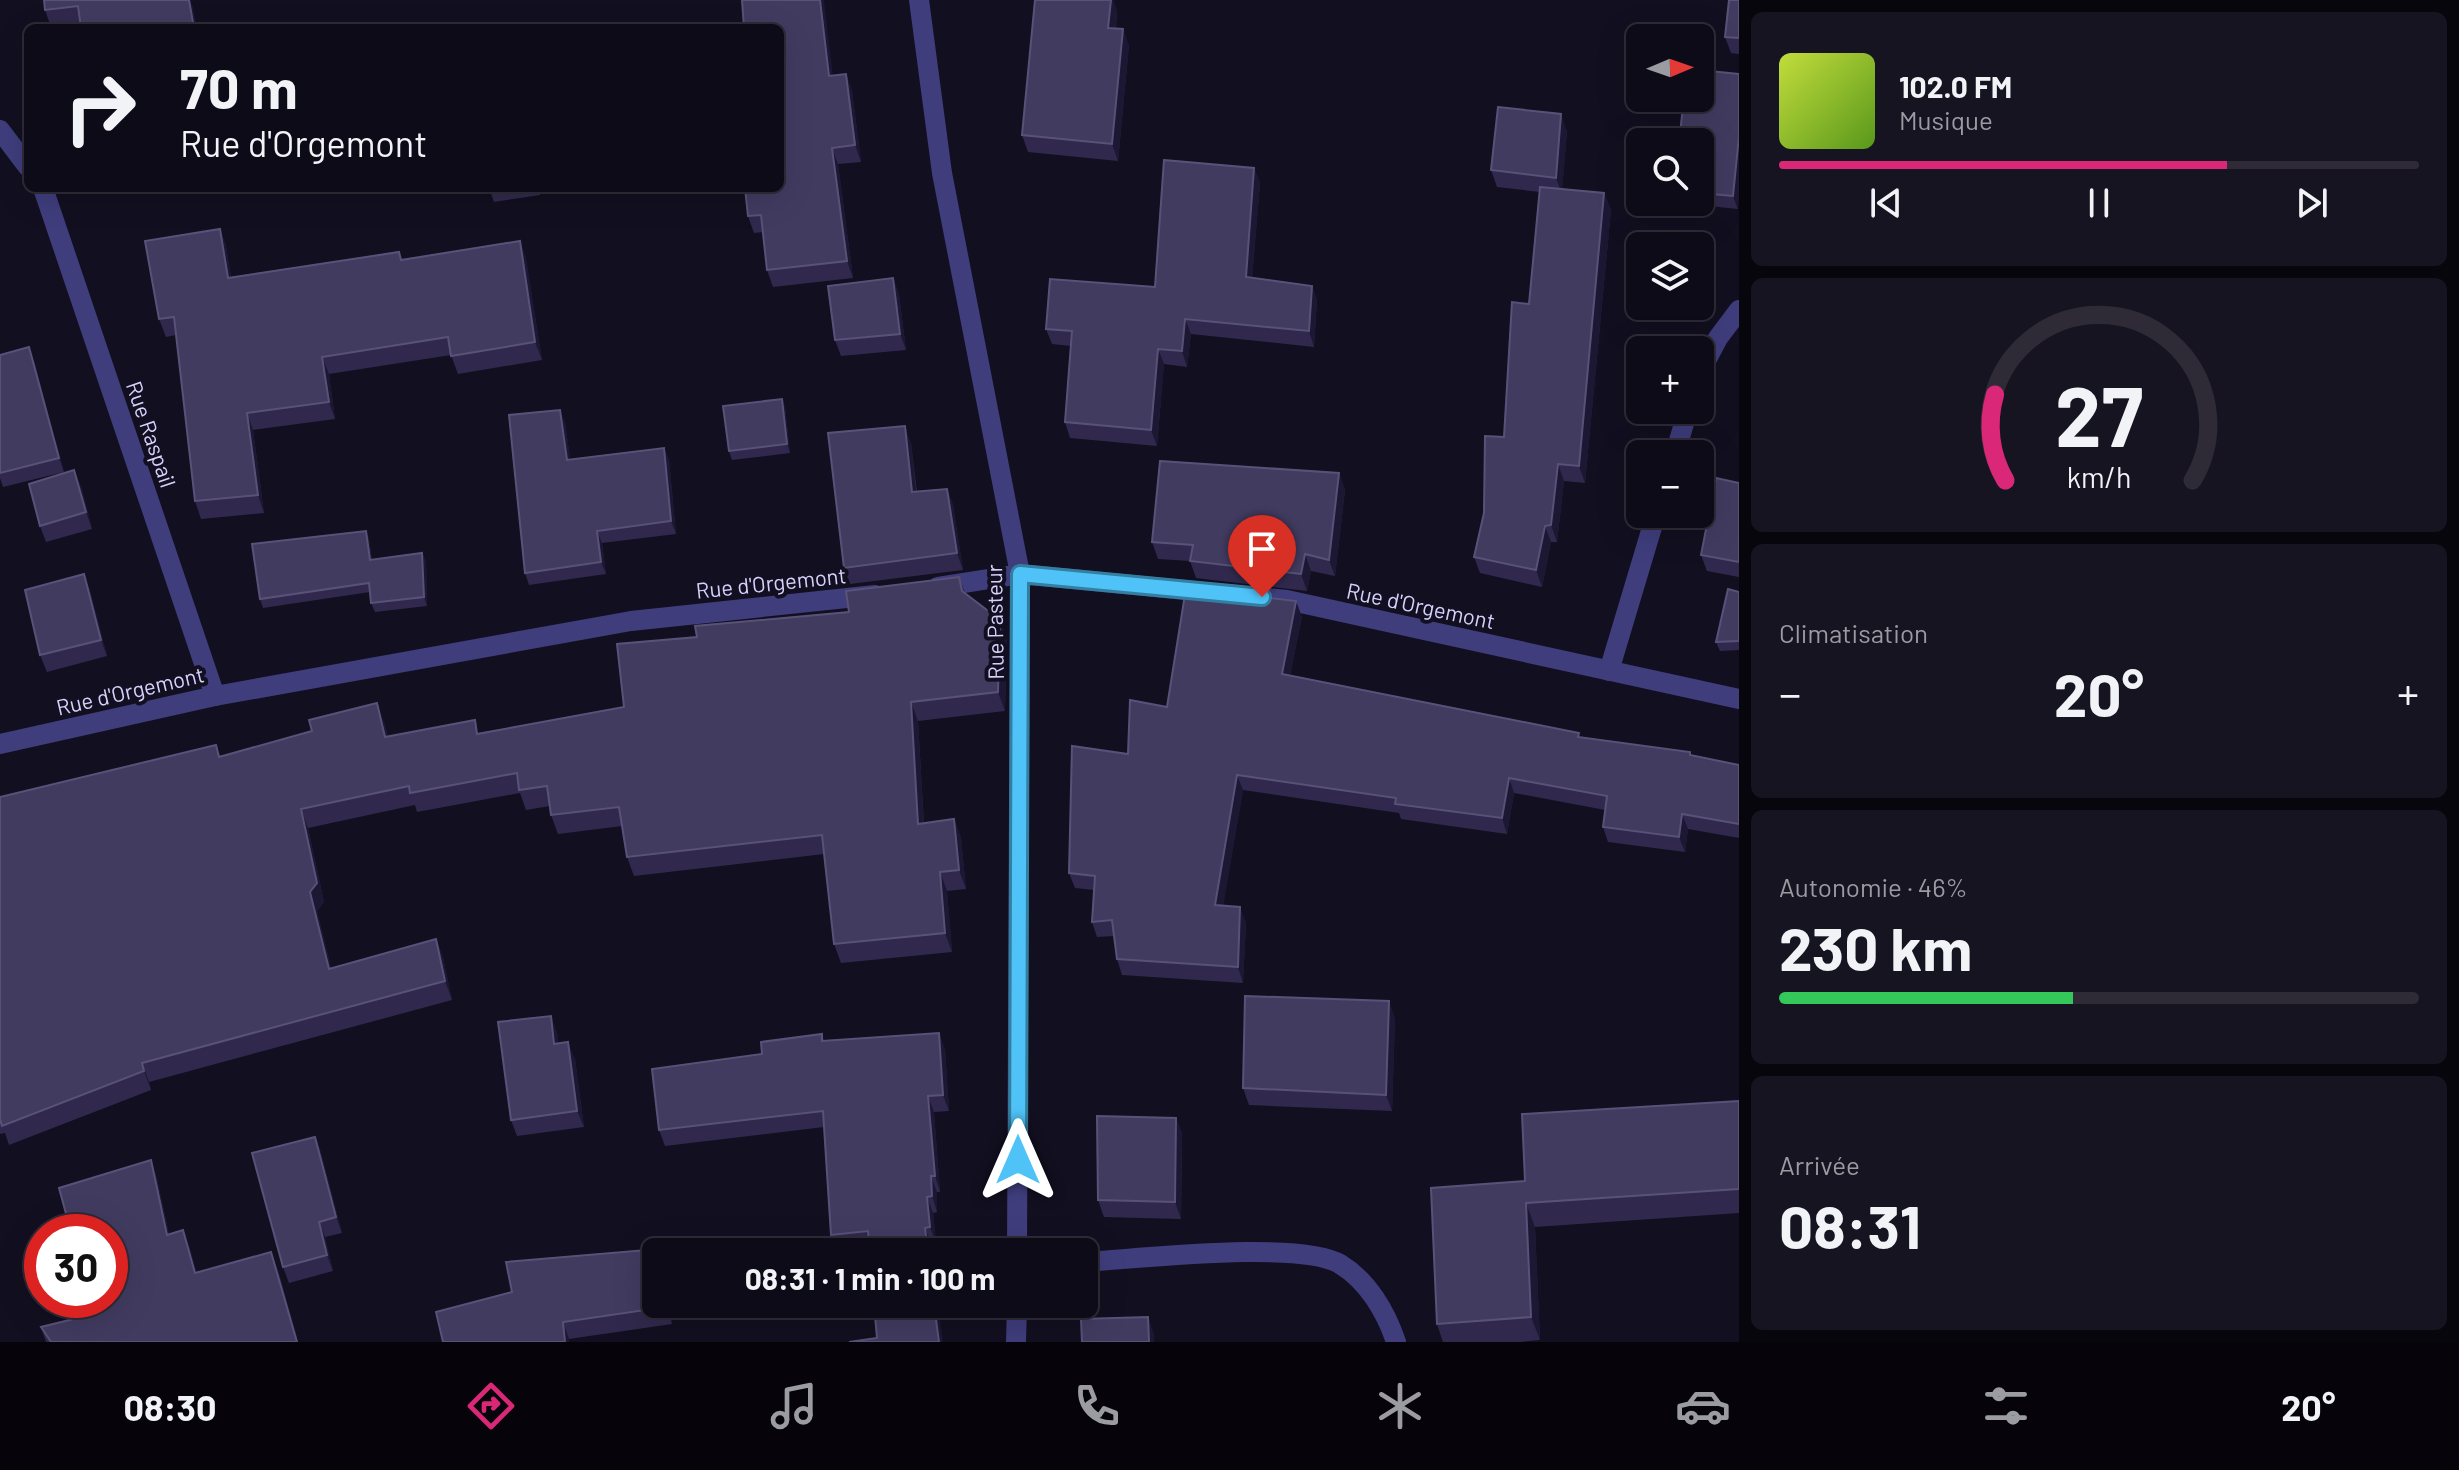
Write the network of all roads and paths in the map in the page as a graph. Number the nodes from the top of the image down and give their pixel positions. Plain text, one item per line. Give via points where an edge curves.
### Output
1 (919, 0) edge
2 (0, 130) edge
3 (24, 162) edge
4 (44, 192) edge
5 (1739, 310) edge
6 (1714, 346) edge
7 (1652, 528) edge
8 (1020, 574) junction
9 (1609, 671) junction
10 (215, 696) junction
11 (1739, 699) edge
12 (0, 744) edge
13 (1017, 1238) edge
14 (1098, 1261) edge
15 (1017, 1318) edge
16 (1016, 1342) edge
17 (1396, 1342) edge

1 - 8 street, Rue Pasteur via 942,173
2 - 3 street
4 - 10 street, Rue Raspail
5 - 6 street
7 - 9 street
8 - 9 street, Rue d'Orgemont via 1287,600
8 - 10 street, Rue d'Orgemont via 631,621
8 - 13 street, Rue Pasteur
9 - 11 street, Rue d'Orgemont
10 - 12 street, Rue d'Orgemont
14 - 17 street via 1277,1252 1338,1263 1362,1281
15 - 16 street

